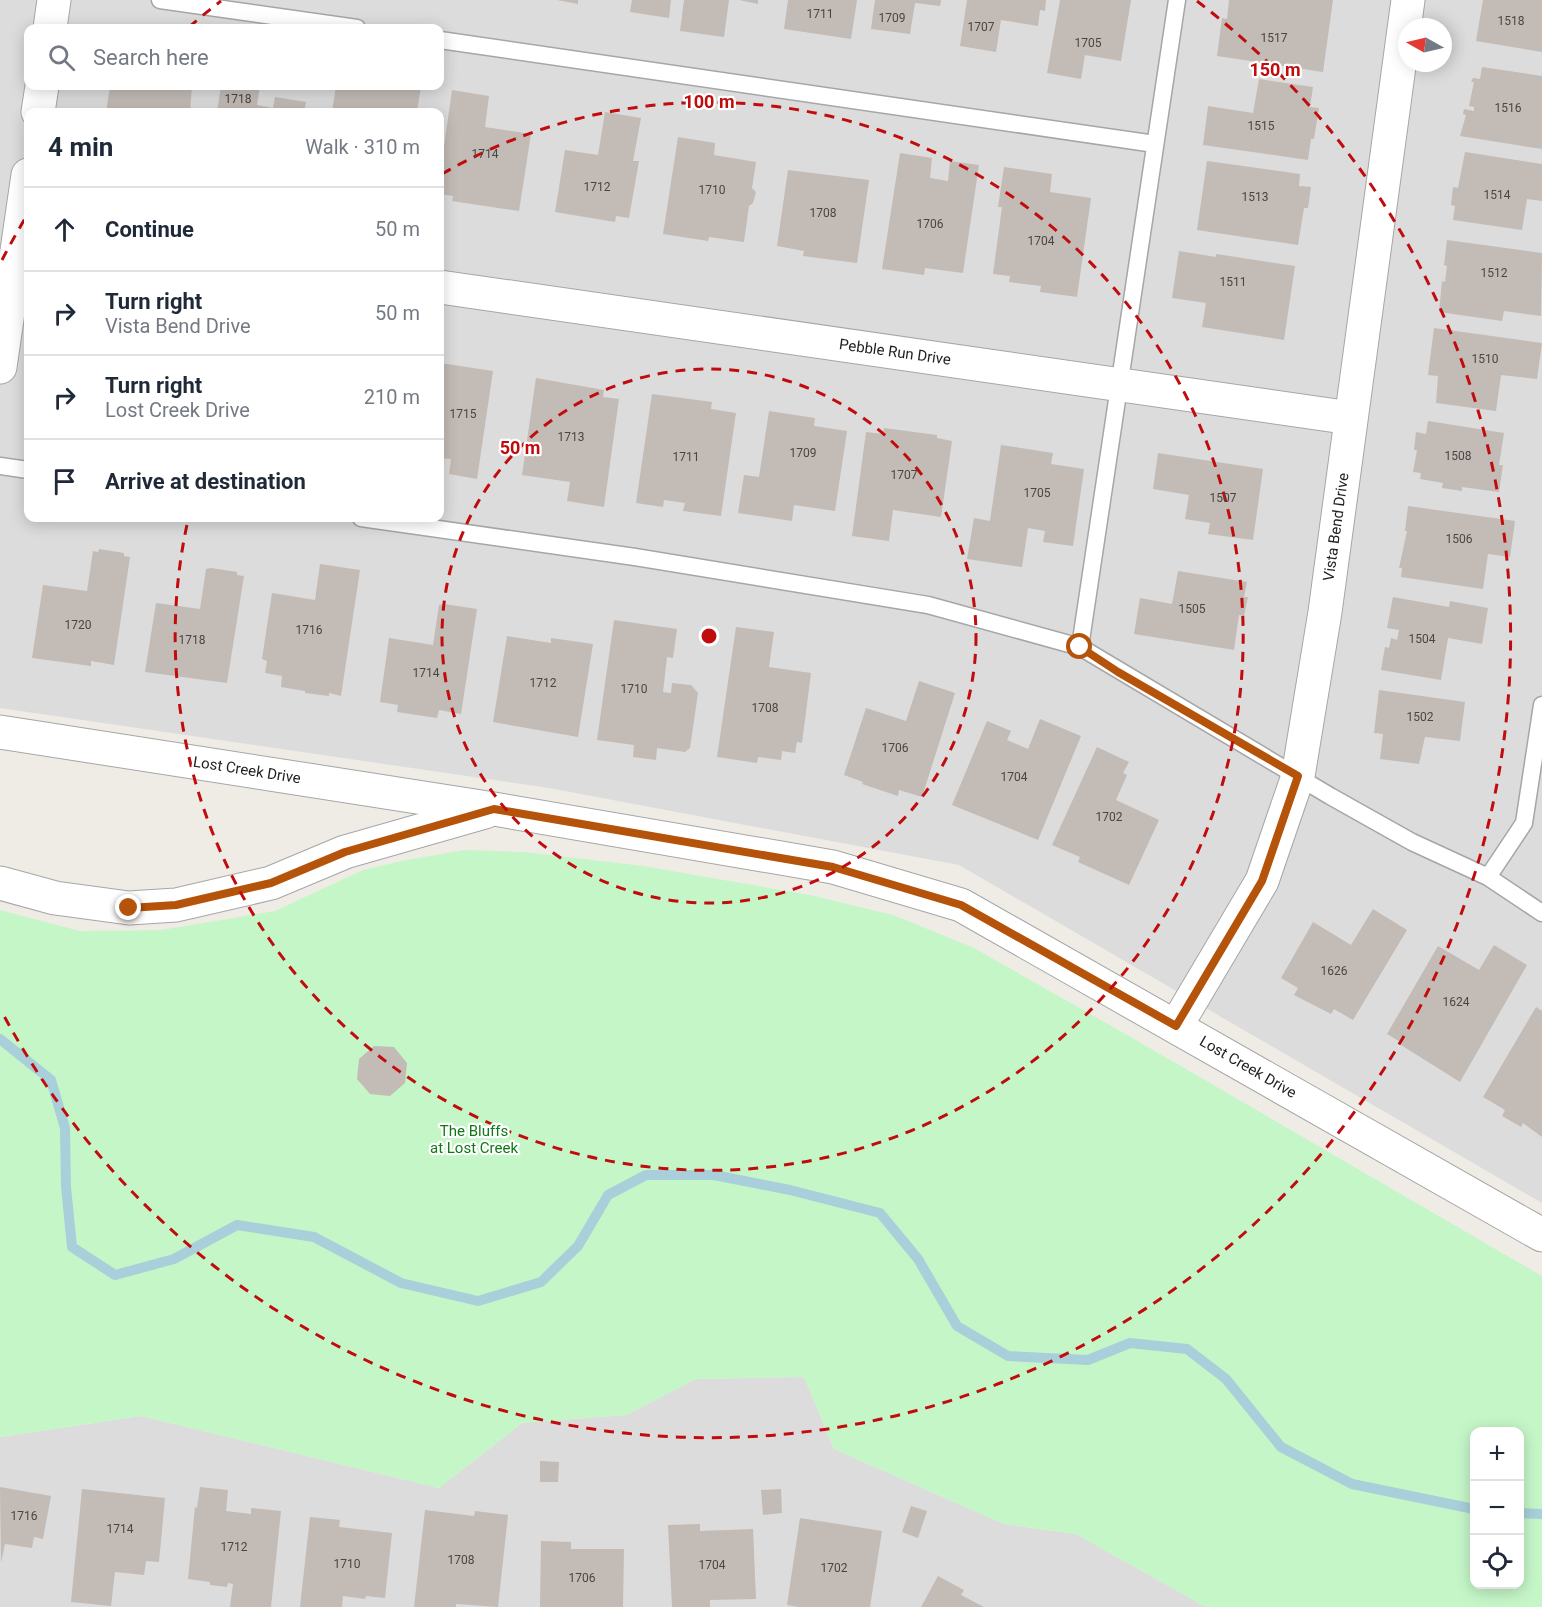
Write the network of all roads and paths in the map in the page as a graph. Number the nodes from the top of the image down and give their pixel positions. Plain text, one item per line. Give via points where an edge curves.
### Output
1 (54, 0) edge
2 (160, 0) edge
3 (1177, 0) edge
4 (1408, 0) edge
5 (51, 24) edge
6 (329, 24) edge
7 (444, 41) edge
8 (41, 90) edge
9 (39, 108) edge
10 (1155, 144) junction
11 (24, 233) edge
12 (444, 287) edge
13 (0, 367) edge
14 (1119, 384) junction
15 (1351, 418) junction
16 (0, 466) edge
17 (24, 469) edge
18 (389, 522) edge
19 (1080, 647) junction
20 (1542, 705) edge
21 (0, 732) edge
22 (1298, 776) junction
23 (494, 809) junction
24 (1488, 877) junction
25 (0, 883) edge
26 (1542, 913) edge
27 (1176, 1026) junction
28 (1542, 1235) edge

1 - 5 street
2 - 6 lane
3 - 10 lane
4 - 15 street, Vista Bend Drive
7 - 10 lane
8 - 9 street
10 - 14 lane
11 - 13 street
12 - 14 street, Pebble Run Drive
14 - 15 street, Pebble Run Drive
14 - 19 lane
15 - 22 street, Vista Bend Drive
16 - 17 lane
18 - 19 lane via 928,605
19 - 22 lane
20 - 24 lane via 1524,823
21 - 23 street, Lost Creek Drive
22 - 24 lane via 1413,842
22 - 27 street, Vista Bend Drive via 1262,881
23 - 25 street, Lost Creek Drive via 345,852 271,883 176,905 129,908 55,898
23 - 27 street, Lost Creek Drive via 833,867 961,905
24 - 26 lane
27 - 28 street, Lost Creek Drive

